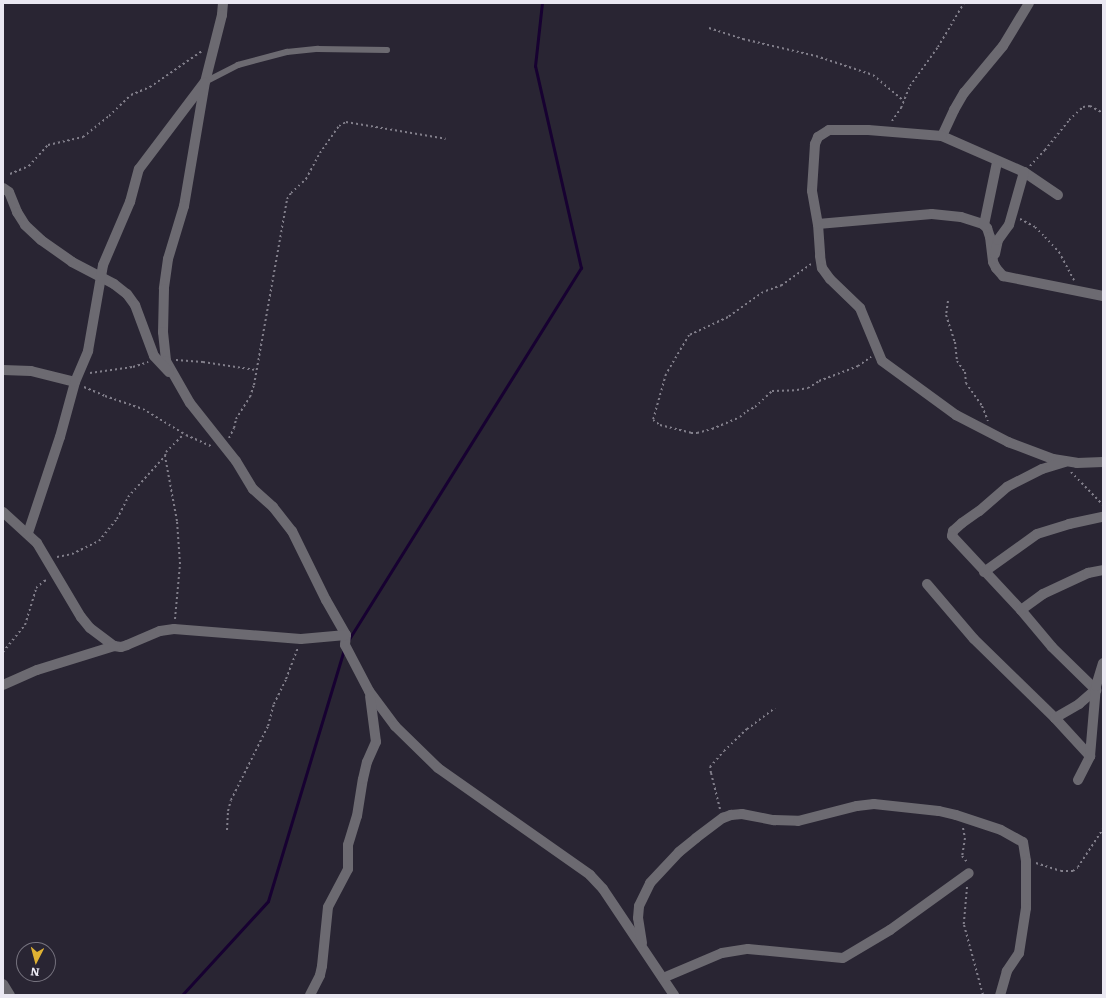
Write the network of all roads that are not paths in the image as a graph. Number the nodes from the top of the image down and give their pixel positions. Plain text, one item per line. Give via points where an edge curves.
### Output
1 (223, 3) edge
2 (1028, 3) edge
3 (387, 50) dead end
4 (206, 82) junction
5 (942, 136) junction
6 (997, 162) junction
7 (1024, 172) junction
8 (3, 188) edge
9 (1058, 195) dead end
10 (818, 224) junction
11 (984, 225) junction
12 (993, 262) junction
13 (101, 277) junction
14 (1103, 296) edge
15 (3, 370) edge
16 (77, 378) junction
17 (174, 378) junction
18 (1065, 462) junction
19 (1103, 462) edge
20 (3, 512) edge
21 (1103, 517) edge
22 (28, 533) junction
23 (1103, 570) edge
24 (984, 572) junction
25 (927, 584) dead end
26 (1021, 610) junction
27 (346, 635) junction
28 (114, 646) junction
29 (1103, 662) edge
30 (3, 685) edge
31 (1095, 690) junction
32 (369, 691) junction
33 (1055, 718) junction
34 (1090, 756) junction
35 (1078, 780) dead end
36 (969, 873) road end
37 (643, 947) junction
38 (664, 978) junction
39 (3, 984) edge
40 (10, 995) edge
41 (310, 995) edge
42 (674, 995) edge
43 (1000, 995) edge

1 - 4 street
2 - 5 street via 1003,46 964,93
3 - 4 lane via 318,49 287,52 238,65
4 - 13 street via 139,169 130,202 103,266
4 - 17 street via 184,206 168,258 164,289 163,332 166,361
5 - 6 street
5 - 10 street via 830,130 818,137 812,177
6 - 7 street
6 - 11 street
7 - 9 street
7 - 12 street via 1009,225 998,240
8 - 13 street via 9,192 25,225 41,240 72,262
10 - 11 street via 932,214 961,218
10 - 18 street via 820,256 825,273 860,308 882,361 941,405 993,434
11 - 12 street via 990,237
12 - 14 street via 999,273 1009,278
13 - 16 street via 88,351
13 - 17 street via 127,294 135,305 155,358
15 - 16 street via 31,371
16 - 22 street
17 - 27 street via 190,403 226,447 253,489 292,531
18 - 19 street
18 - 24 street via 1042,469 1007,487 953,531 952,538
20 - 22 street
21 - 24 street via 1037,534
22 - 28 street via 37,543 81,617 90,628
23 - 26 street via 1088,573 1049,591
24 - 26 street
25 - 33 street via 974,639
26 - 31 street via 1052,648
27 - 28 street via 301,639 174,629 160,631 121,647
27 - 32 street via 345,645
28 - 30 street via 37,670
29 - 31 street
31 - 33 street via 1079,704
31 - 34 street
32 - 37 street via 395,726 438,768 590,875 603,889
32 - 41 street via 376,742 367,762 357,816 348,845 348,869 328,907 322,966
33 - 34 street
34 - 35 street
36 - 38 street via 890,930 843,958 748,949 722,953
37 - 38 street
37 - 43 street via 638,918 639,906 650,883 679,852 731,814 774,820 798,820 874,804 939,811 961,816 1022,840 1026,861 1026,908 1020,948 1007,971
38 - 42 street
39 - 40 street

